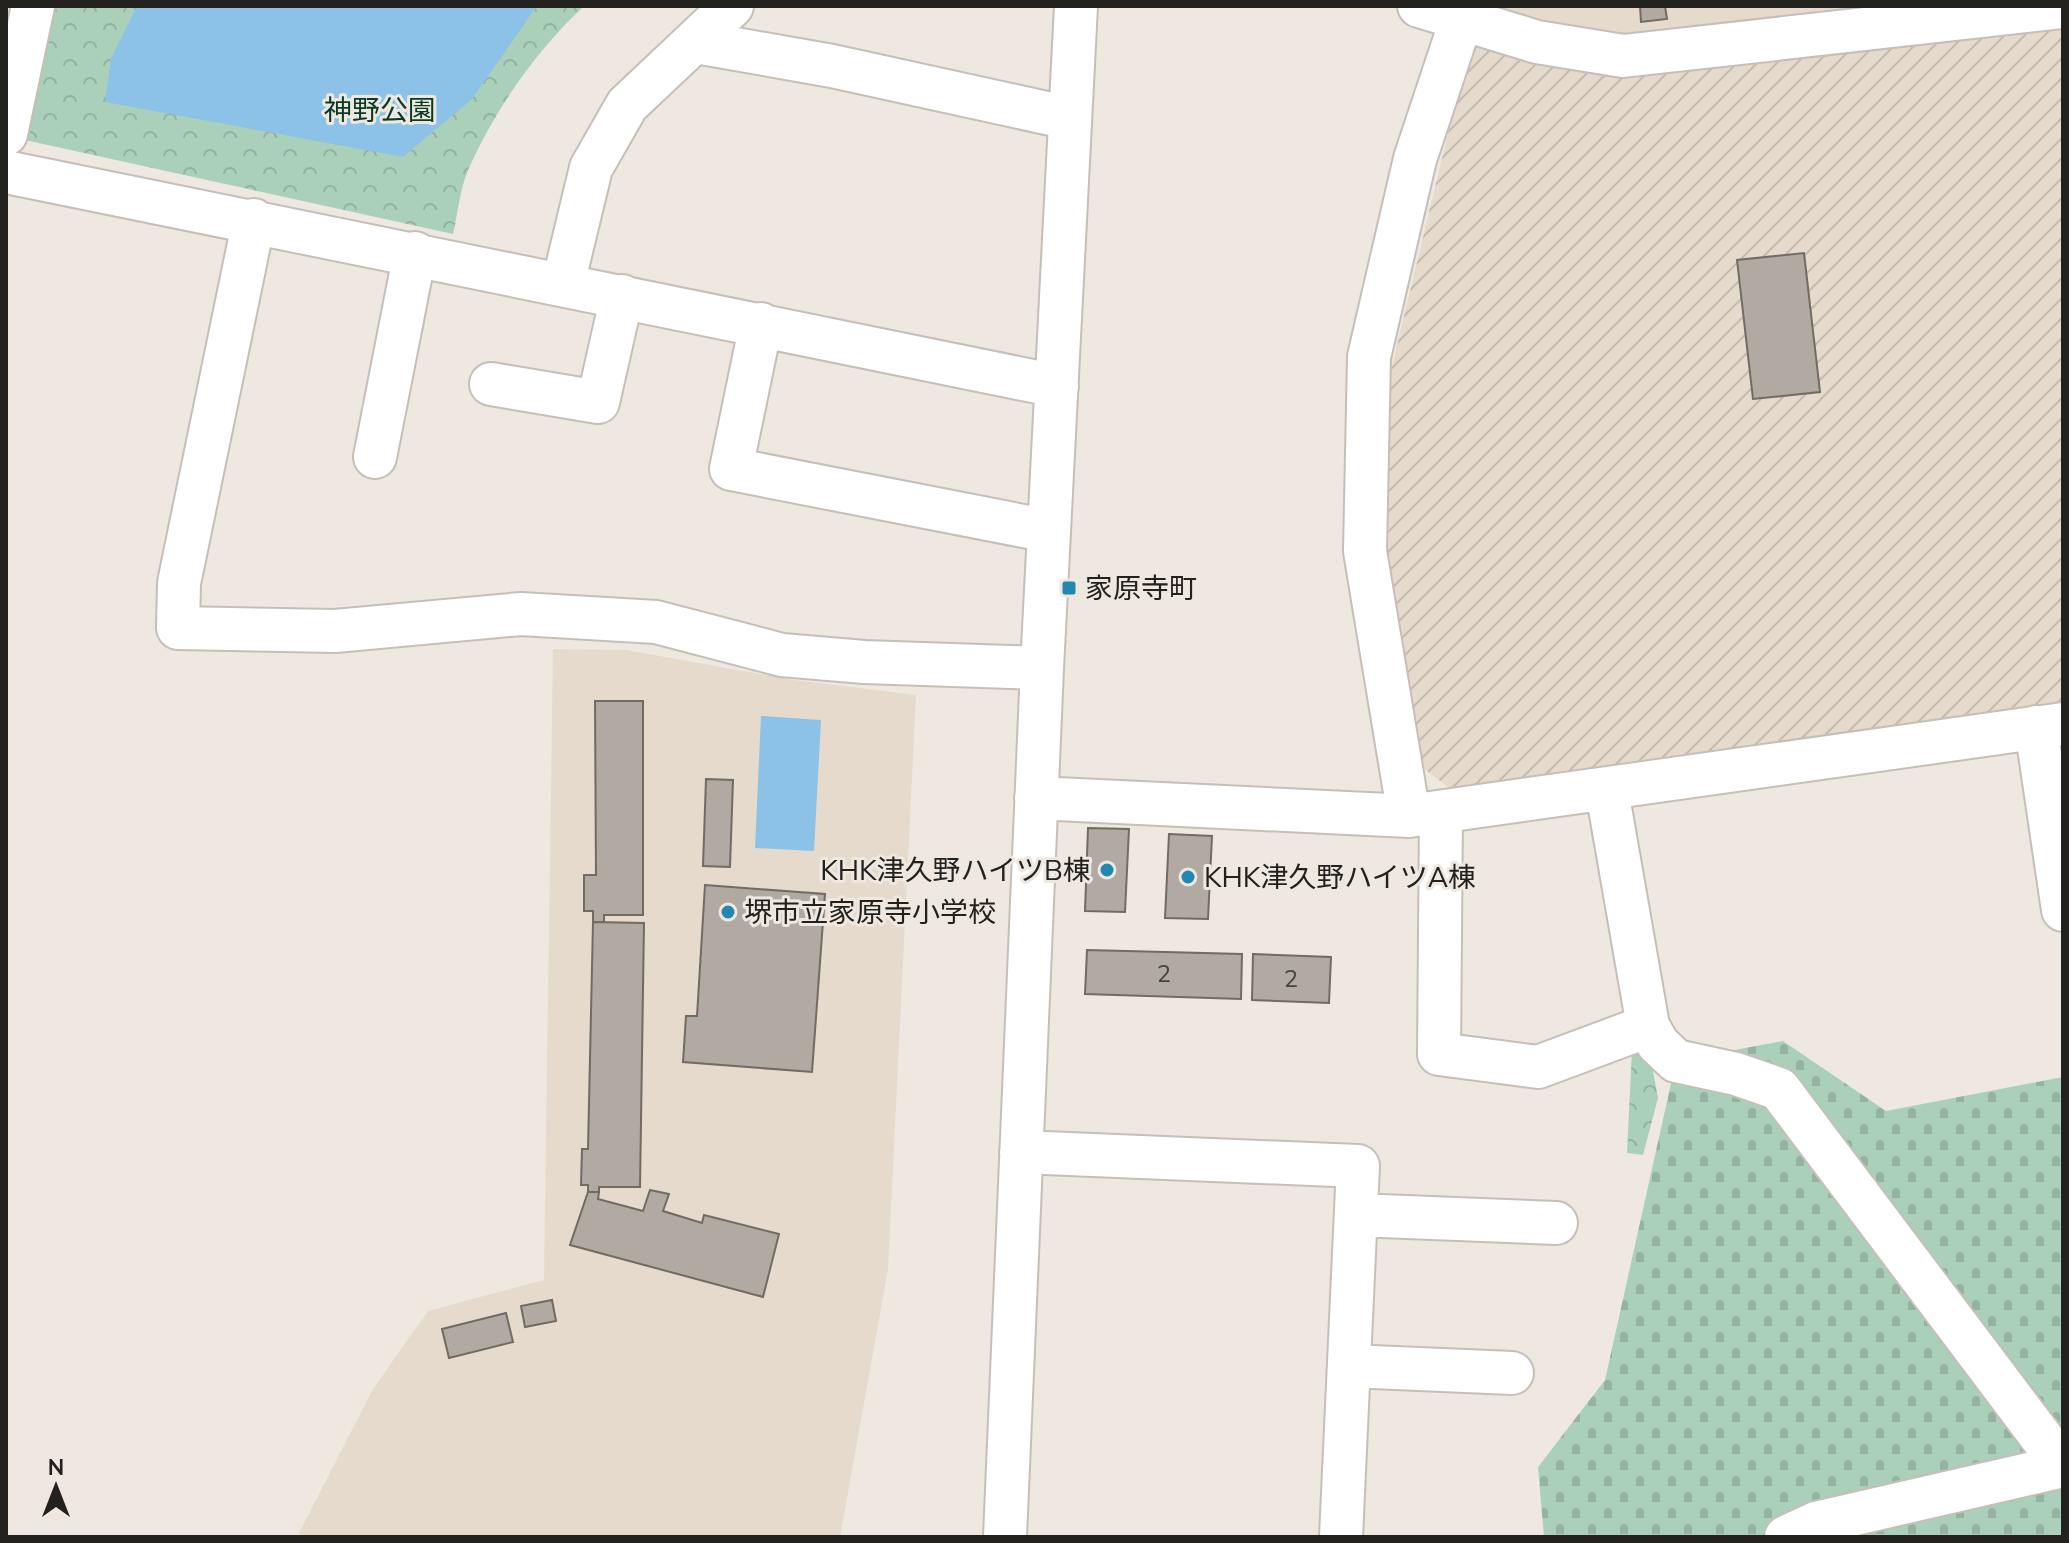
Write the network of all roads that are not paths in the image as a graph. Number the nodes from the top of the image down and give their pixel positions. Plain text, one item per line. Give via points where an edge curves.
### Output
1 (33, 6) edge
2 (732, 6) edge
3 (1076, 6) edge
4 (2063, 7) edge
5 (1439, 11) edge
6 (696, 42) junction
7 (1069, 118) junction
8 (6, 134) edge
9 (6, 172) edge
10 (254, 220) junction
11 (415, 253) junction
12 (563, 284) junction
13 (622, 296) junction
14 (761, 324) junction
15 (491, 384) dead end
16 (1057, 386) junction
17 (375, 457) dead end
18 (1049, 531) junction
19 (1042, 668) junction
20 (2050, 726) edge
21 (1607, 791) junction
22 (1036, 798) junction
23 (1425, 815) junction
24 (2063, 910) edge
25 (1648, 1026) junction
26 (1021, 1152) junction
27 (1356, 1215) junction
28 (1556, 1223) dead end
29 (1349, 1366) junction
30 (1512, 1373) dead end
31 (2063, 1466) edge
32 (1005, 1537) edge
33 (1341, 1537) edge
34 (1786, 1537) edge

1 - 8 street
2 - 6 street
3 - 7 street
4 - 5 street via 1623,56 1537,42
5 - 23 street via 1415,159 1369,357 1365,551
6 - 7 street
6 - 12 street via 627,105 591,168
7 - 16 street
9 - 10 street
10 - 11 street
10 - 19 street via 179,583 178,628 335,631 521,614 656,622 782,655
11 - 12 street
11 - 17 street
12 - 13 street
13 - 14 street
13 - 15 street via 598,402
14 - 16 street
14 - 18 street via 731,469
16 - 18 street
18 - 19 street
19 - 22 street
20 - 21 street
20 - 24 street
21 - 23 street
21 - 25 street
22 - 23 street
22 - 26 street
23 - 25 street via 1439,1054 1538,1067
25 - 31 street via 1676,1061 1779,1089
26 - 27 street via 1358,1166
26 - 32 street
27 - 28 street
27 - 29 street
29 - 30 street
29 - 33 street
31 - 34 street via 1816,1523

